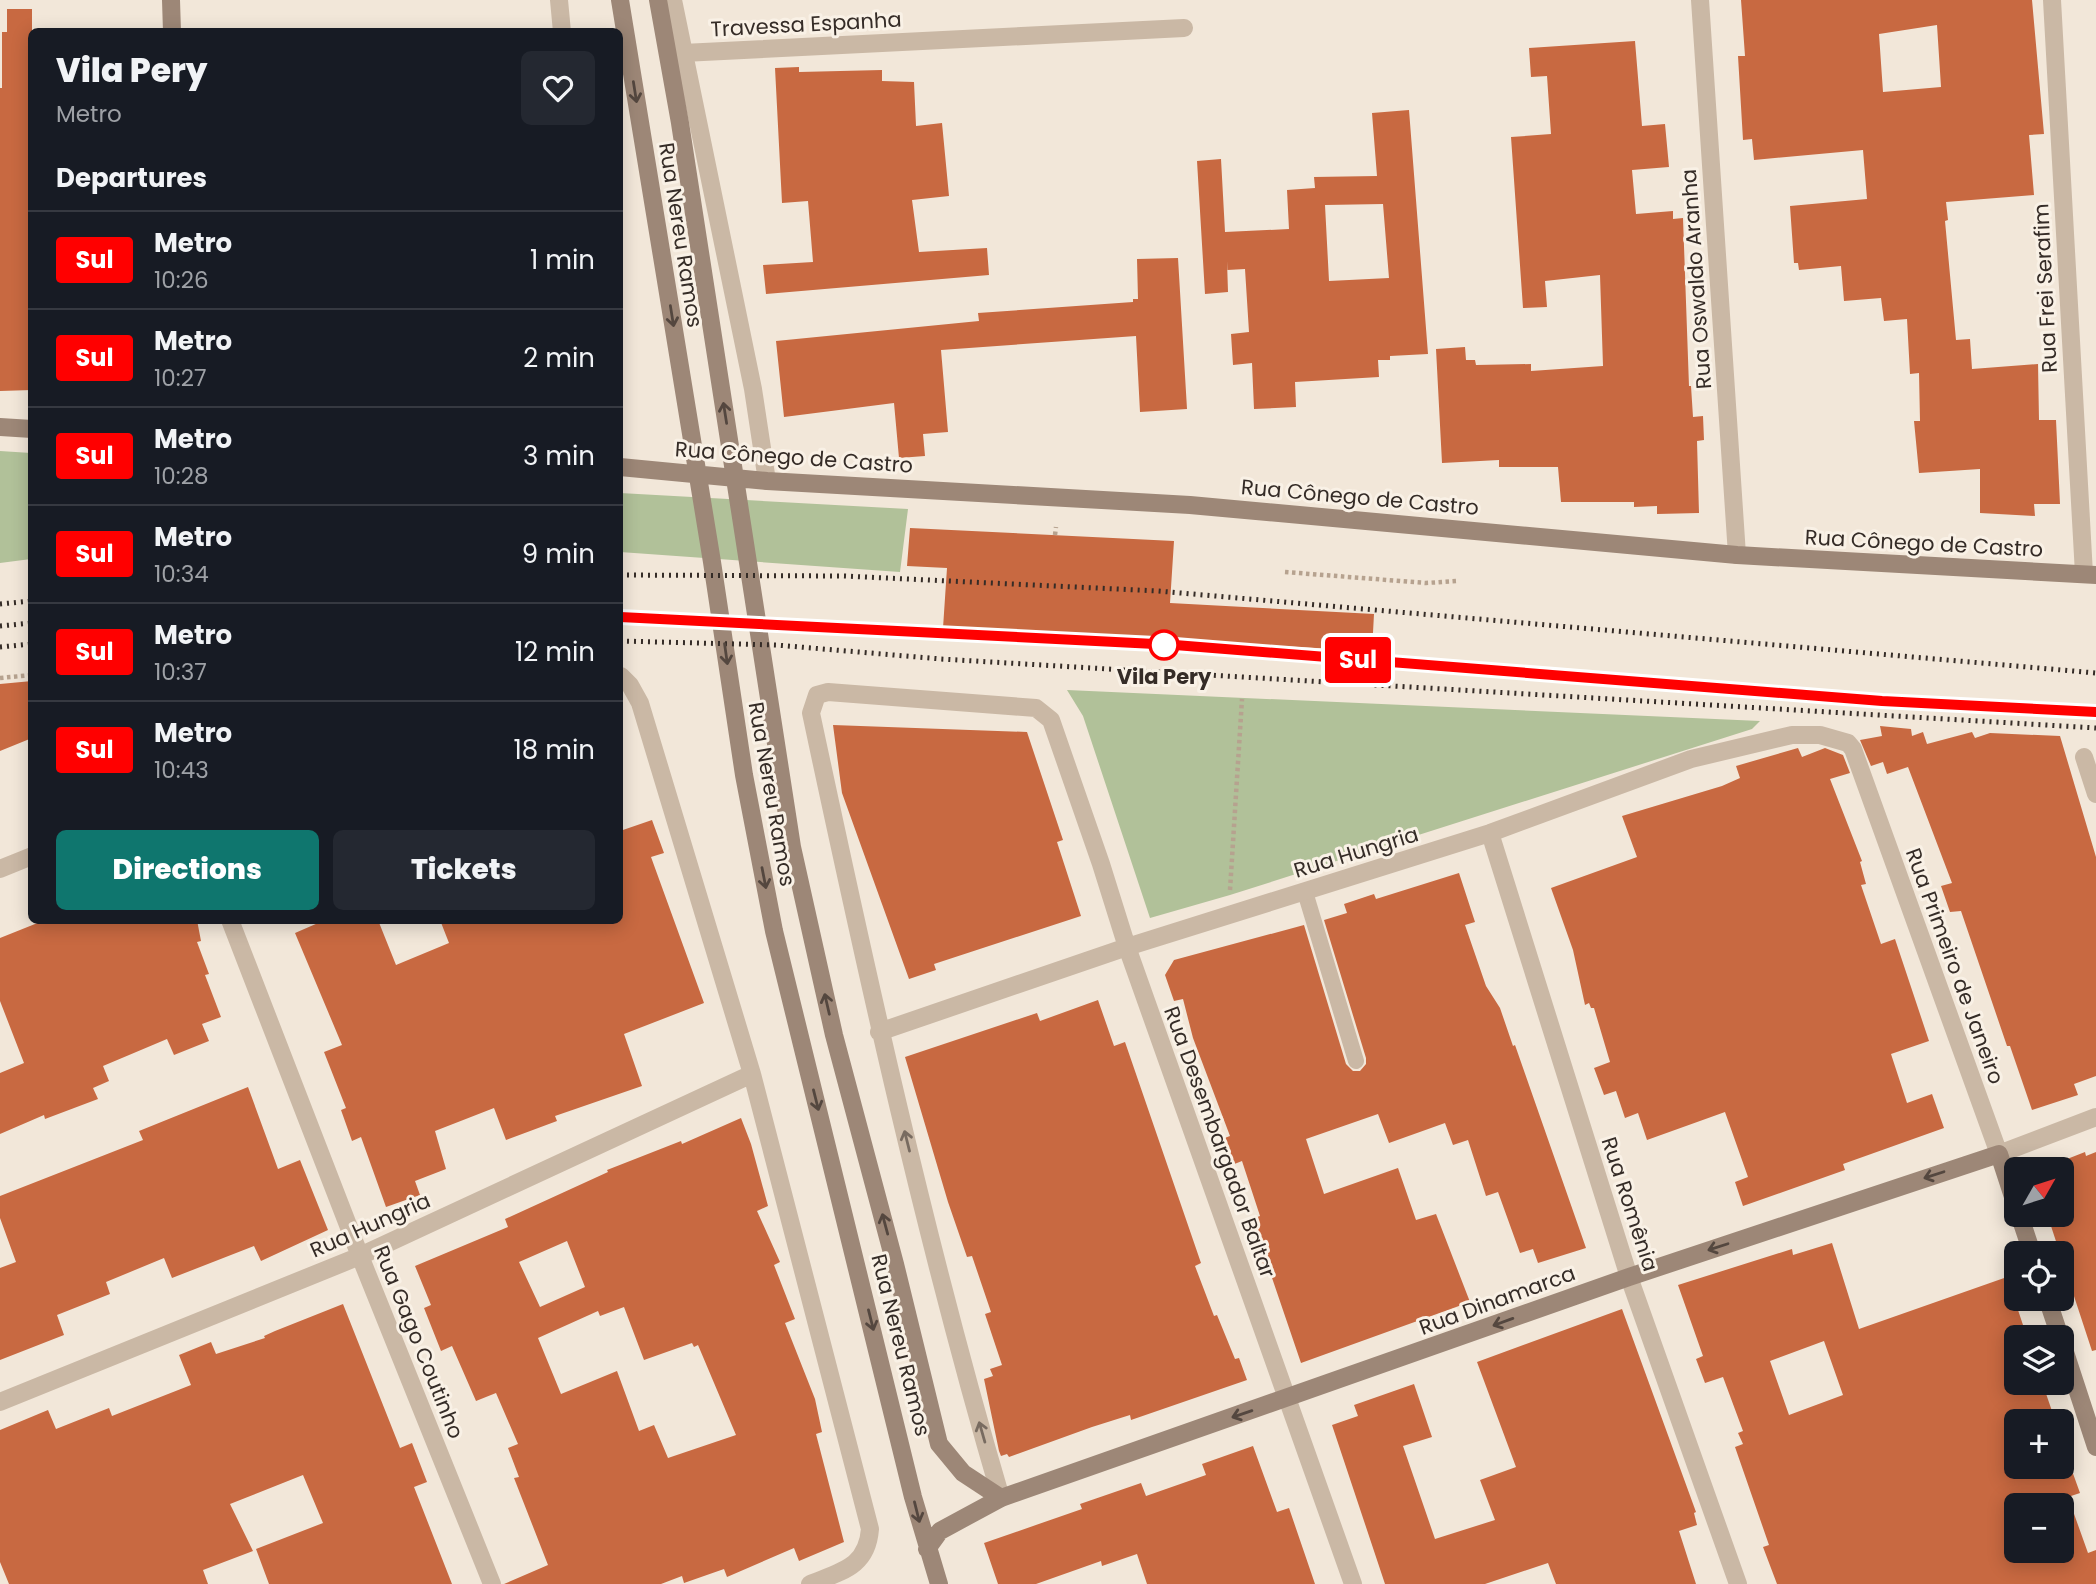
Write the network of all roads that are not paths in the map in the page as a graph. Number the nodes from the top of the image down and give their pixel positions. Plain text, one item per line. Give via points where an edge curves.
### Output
1 (171, 0) edge
2 (559, 0) edge
3 (620, 0) edge
4 (658, 0) edge
5 (673, 0) edge
6 (1700, 0) edge
7 (2052, 0) edge
8 (172, 28) edge
9 (562, 28) edge
10 (1184, 28) dead end
11 (683, 53) junction
12 (0, 427) edge
13 (28, 429) edge
14 (623, 467) edge
15 (767, 481) junction
16 (1737, 555) junction
17 (2090, 575) edge
18 (623, 678) edge
19 (1848, 743) joint
20 (2084, 757) dead end
21 (2096, 794) edge
22 (1490, 833) junction
23 (28, 858) edge
24 (0, 869) edge
25 (1304, 892) junction
26 (232, 924) edge
27 (1126, 947) junction
28 (879, 1032) junction
29 (1356, 1061) dead end
30 (752, 1074) junction
31 (2096, 1117) edge
32 (1999, 1153) junction
33 (2004, 1169) edge
34 (360, 1256) junction
35 (1629, 1277) junction
36 (2074, 1380) edge
37 (1287, 1398) junction
38 (0, 1402) edge
39 (2096, 1447) edge
40 (1001, 1498) junction
41 (927, 1549) junction
42 (492, 1584) edge
43 (810, 1584) edge
44 (939, 1584) edge
45 (1353, 1584) edge
46 (1738, 1584) edge

1 - 8 street
2 - 9 street
3 -> 41 street, Rua Nereu Ramos via 744,775 774,932
40 -> 4 street, Rua Nereu Ramos via 962,1473 943,1452 835,1035 792,847
5 - 11 street, Rua Nereu Ramos
6 - 16 street, Rua Oswaldo Aranha
7 - 17 street, Rua Frei Serafim
10 - 11 street, Travessa Espanha
11 - 15 street, Rua Nereu Ramos via 753,389
12 - 13 street
14 - 15 street, Rua Cônego de Castro
15 - 16 street, Rua Cônego de Castro via 1190,505
16 - 17 street, Rua Cônego de Castro
18 - 30 street via 640,703
19 - 22 street, Rua Hungria via 1820,735 1770,739 1691,759
19 - 32 street, Rua Primeiro de Janeiro
20 - 21 street
22 - 25 street, Rua Hungria
22 - 35 street, Rua Romênia
23 - 24 street
25 - 27 street, Rua Hungria
25 - 29 lane
26 - 34 street, Rua Gago Coutinho
27 - 28 street, Rua Hungria
27 - 28 street, Rua Desembargador Baltar via 1047,715 1036,708 828,692 817,695 811,713
27 - 37 street, Rua Desembargador Baltar
40 -> 28 street
30 - 34 street, Rua Hungria
30 - 43 street via 870,1529 869,1546 862,1558 846,1570
31 - 32 street, Rua Dinamarca
32 - 33 street, Rua Primeiro de Janeiro
32 -> 35 street, Rua Dinamarca
34 - 38 street, Rua Hungria
34 - 42 street, Rua Gago Coutinho
35 -> 37 street, Rua Dinamarca
35 - 46 street, Rua Romênia
36 - 39 street
37 -> 40 street, Rua Dinamarca
37 - 45 street, Rua Desembargador Baltar
40 - 41 street, Rua Dinamarca via 940,1531
41 - 44 street, Rua Nereu Ramos

